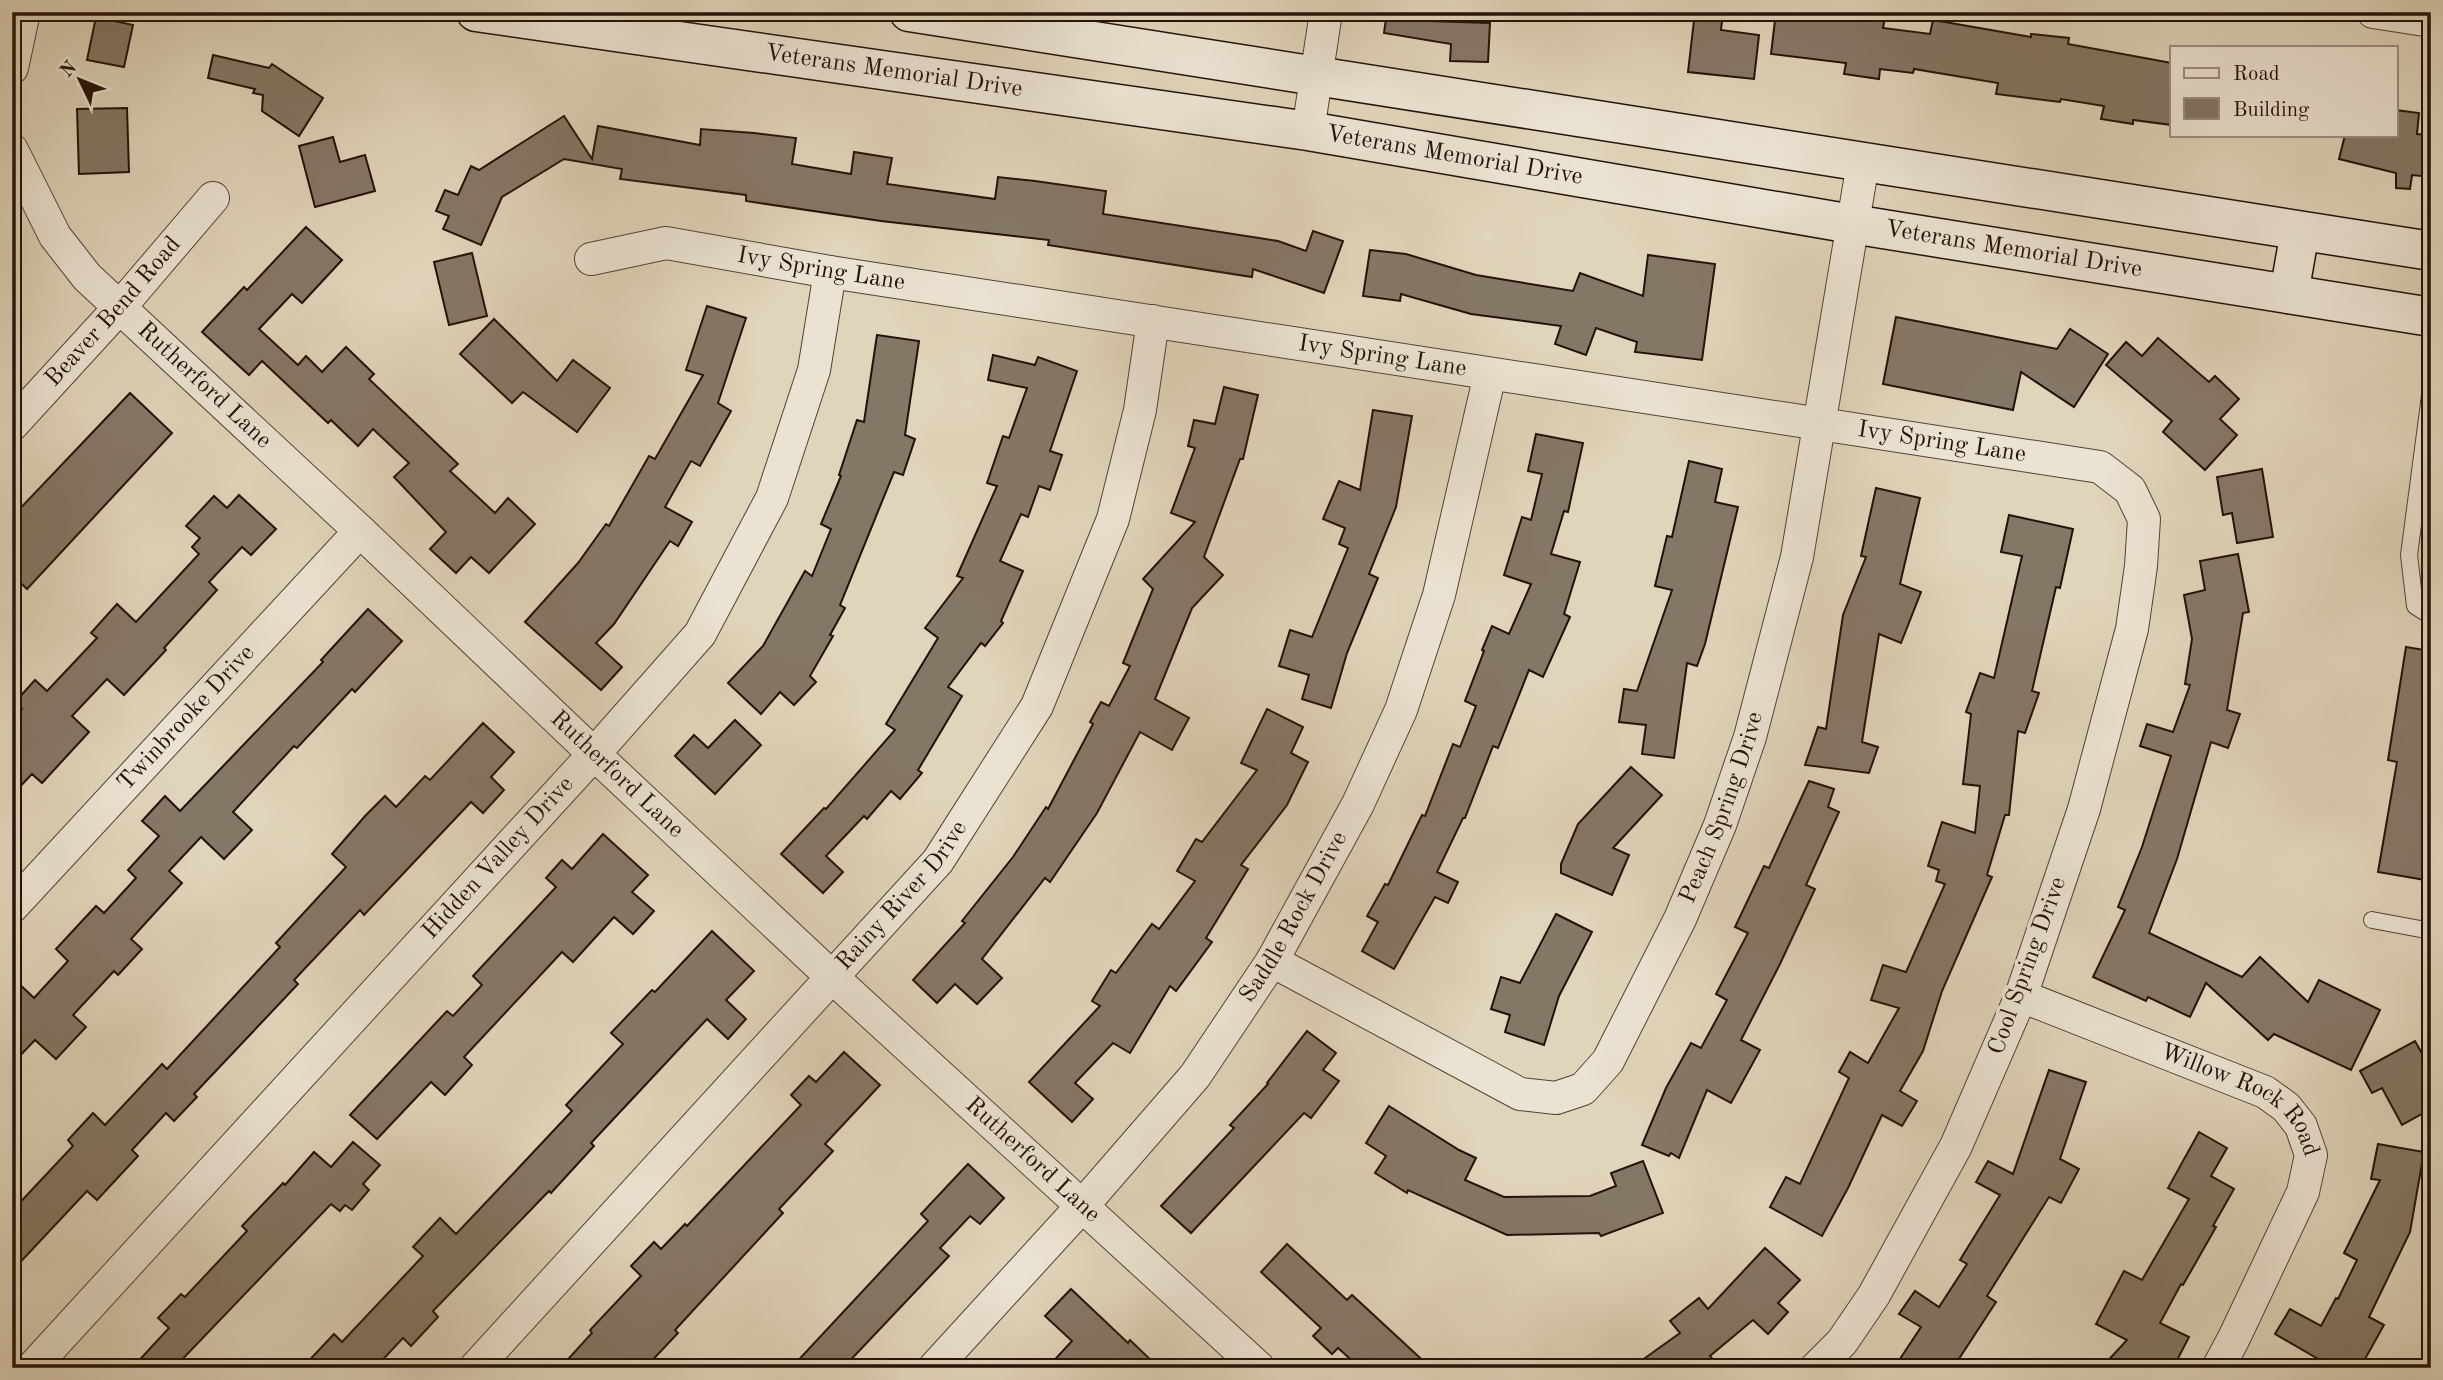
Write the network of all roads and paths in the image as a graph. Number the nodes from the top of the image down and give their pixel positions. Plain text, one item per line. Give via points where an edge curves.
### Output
1 (24, 12) edge
2 (475, 12) edge
3 (909, 12) edge
4 (1326, 12) edge
5 (2373, 12) edge
6 (2431, 21) edge
7 (667, 26) edge
8 (12, 68) edge
9 (1317, 75) junction
10 (1308, 131) junction
11 (12, 150) edge
12 (1863, 163) junction
13 (213, 198) dead end
14 (1852, 224) junction
15 (2300, 231) junction
16 (2431, 251) edge
17 (591, 259) dead end
18 (830, 272) junction
19 (2289, 295) junction
20 (120, 307) junction
21 (2431, 317) edge
22 (1153, 321) junction
23 (1490, 374) junction
24 (2431, 388) edge
25 (12, 425) edge
26 (1819, 425) junction
27 (2144, 525) joint
28 (360, 531) junction
29 (2431, 616) edge
30 (594, 754) junction
31 (12, 907) edge
32 (2372, 920) dead end
33 (2431, 931) edge
34 (1272, 961) junction
35 (832, 977) junction
36 (2021, 996) junction
37 (1083, 1205) junction
38 (32, 1368) edge
39 (475, 1368) edge
40 (934, 1368) edge
41 (1259, 1368) edge
42 (1816, 1368) edge
43 (2218, 1368) edge

1 - 8 street
2 - 7 main road, Veterans Memorial Drive
3 - 9 main road
4 - 9 street
5 - 6 street
7 - 10 main road, Veterans Memorial Drive
9 - 10 street
9 - 12 main road
10 - 14 main road, Veterans Memorial Drive
11 - 20 street, Rutherford Lane via 55,236 87,277
12 - 14 street, Peach Spring Drive
12 - 15 main road
13 - 20 street, Beaver Bend Road
14 - 19 main road, Veterans Memorial Drive
14 - 26 street, Peach Spring Drive
15 - 16 main road
15 - 19 main road
17 - 18 street, Ivy Spring Lane via 666,243
18 - 22 street, Ivy Spring Lane
18 - 30 street, Hidden Valley Drive via 814,370 772,498 700,634
19 - 21 main road, Veterans Memorial Drive
20 - 25 street, Beaver Bend Road
20 - 28 street, Rutherford Lane
22 - 23 street, Ivy Spring Lane
22 - 35 street, Rainy River Drive via 1140,410 1113,519 1037,706 938,861
23 - 26 street, Ivy Spring Lane
23 - 34 street, Saddle Rock Drive via 1439,595 1401,710 1358,804
24 - 29 lane via 2409,555 2415,607
26 - 27 street, Ivy Spring Lane via 2100,467 2130,490
26 - 34 street, Peach Spring Drive via 1797,556 1750,737 1720,825 1680,919 1608,1061 1583,1089 1556,1098 1520,1094
27 - 36 street, Cool Spring Drive via 2132,629 2084,809
28 - 30 street, Rutherford Lane
28 - 31 street, Twinbrooke Drive
30 - 35 street, Rutherford Lane
30 - 38 street, Hidden Valley Drive
32 - 33 lane
34 - 37 street, Saddle Rock Drive via 1195,1076
35 - 37 street, Rutherford Lane
35 - 39 street, Rainy River Drive
36 - 42 street, Cool Spring Drive via 1956,1146 1887,1272 1842,1342
36 - 43 street, Willow Rock Road via 2264,1092 2286,1107 2301,1126 2311,1156 2303,1192
37 - 40 street, Saddle Rock Drive
37 - 41 street, Rutherford Lane

